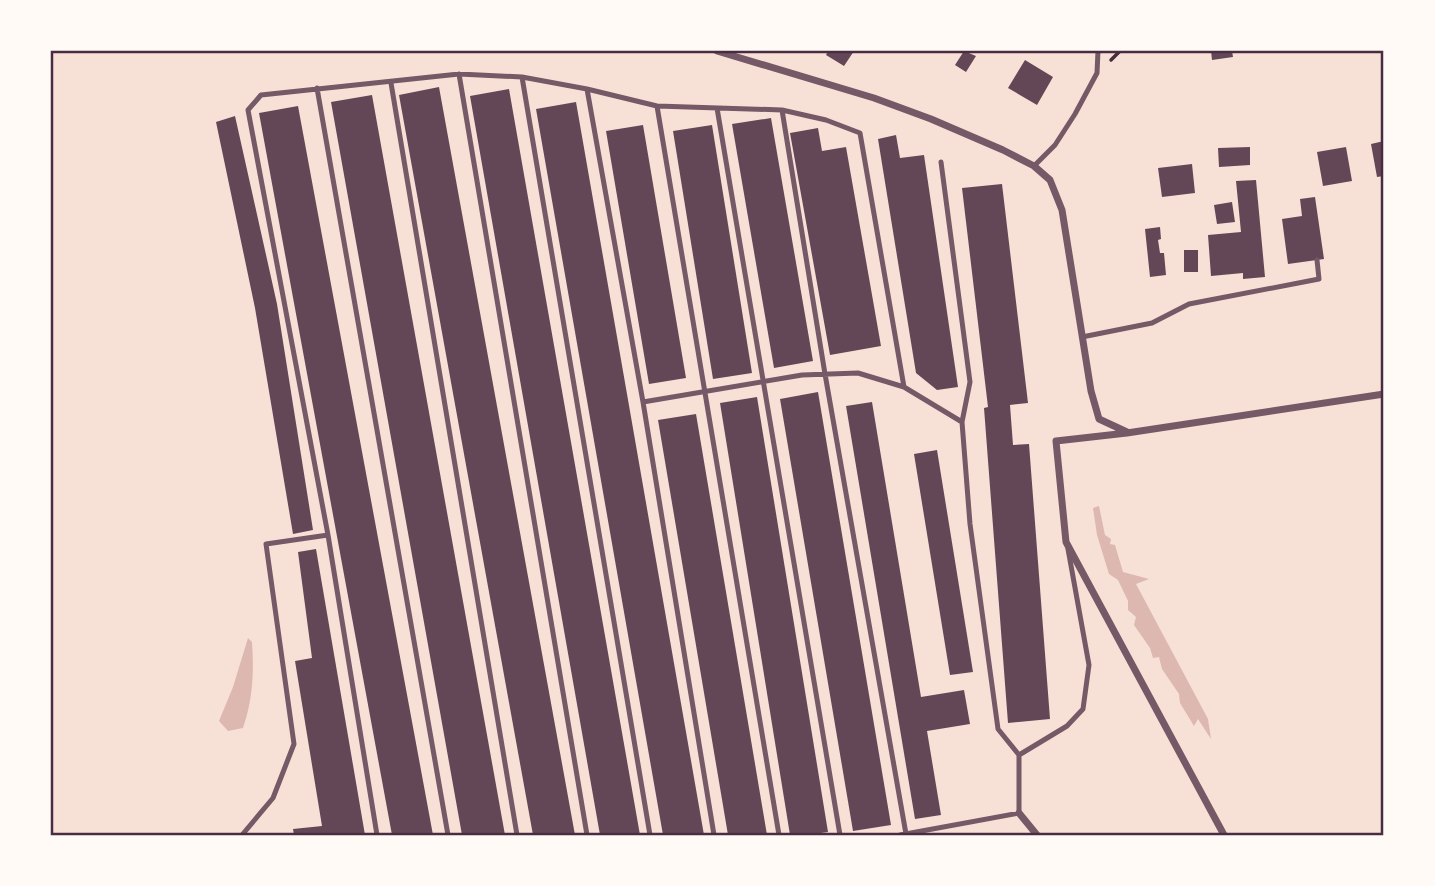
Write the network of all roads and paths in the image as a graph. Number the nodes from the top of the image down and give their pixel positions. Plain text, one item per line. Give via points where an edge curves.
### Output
1 (717, 51) edge
2 (1098, 51) edge
3 (459, 74) junction
4 (522, 77) junction
5 (391, 83) junction
6 (317, 88) junction
7 (587, 89) junction
8 (657, 106) junction
9 (717, 108) junction
10 (782, 110) junction
11 (941, 162) dead end
12 (1034, 166) junction
13 (1317, 260) dead end
14 (1082, 337) junction
15 (825, 374) junction
16 (764, 382) junction
17 (904, 387) junction
18 (704, 392) junction
19 (1384, 394) edge
20 (643, 402) junction
21 (962, 422) junction
22 (1128, 433) junction
23 (328, 535) junction
24 (1066, 542) junction
25 (1019, 755) junction
26 (1020, 813) junction
27 (242, 835) edge
28 (377, 835) edge
29 (449, 835) edge
30 (517, 835) edge
31 (587, 835) edge
32 (650, 835) edge
33 (714, 835) edge
34 (779, 835) edge
35 (840, 835) edge
36 (903, 835) edge
37 (1037, 835) edge
38 (1224, 835) edge

1 - 12 street via 874,98
2 - 12 lane via 1097,73 1075,114
3 - 4 lane
3 - 5 lane
3 - 31 lane
4 - 7 lane
4 - 32 lane
5 - 6 lane
5 - 30 lane
6 - 23 lane via 261,95 248,110
6 - 29 lane
7 - 8 lane
7 - 20 lane
8 - 9 lane
8 - 18 lane
9 - 10 lane
9 - 16 lane
10 - 15 lane
10 - 17 lane via 860,133
11 - 21 lane via 970,382
12 - 14 street via 1050,180 1062,210
13 - 14 lane via 1319,279 1189,304 1152,323
14 - 22 street via 1099,419
15 - 16 lane
15 - 17 lane via 858,373
15 - 36 lane
16 - 18 lane
16 - 35 lane
17 - 21 lane
18 - 20 lane
18 - 34 lane
19 - 22 street
20 - 33 lane
21 - 25 lane via 970,524 998,729
22 - 24 street via 1056,441
23 - 27 lane via 266,544 294,744 273,798
23 - 28 lane
24 - 25 lane via 1089,664 1083,709 1067,726
24 - 38 street
25 - 26 lane
26 - 36 lane
26 - 37 street

